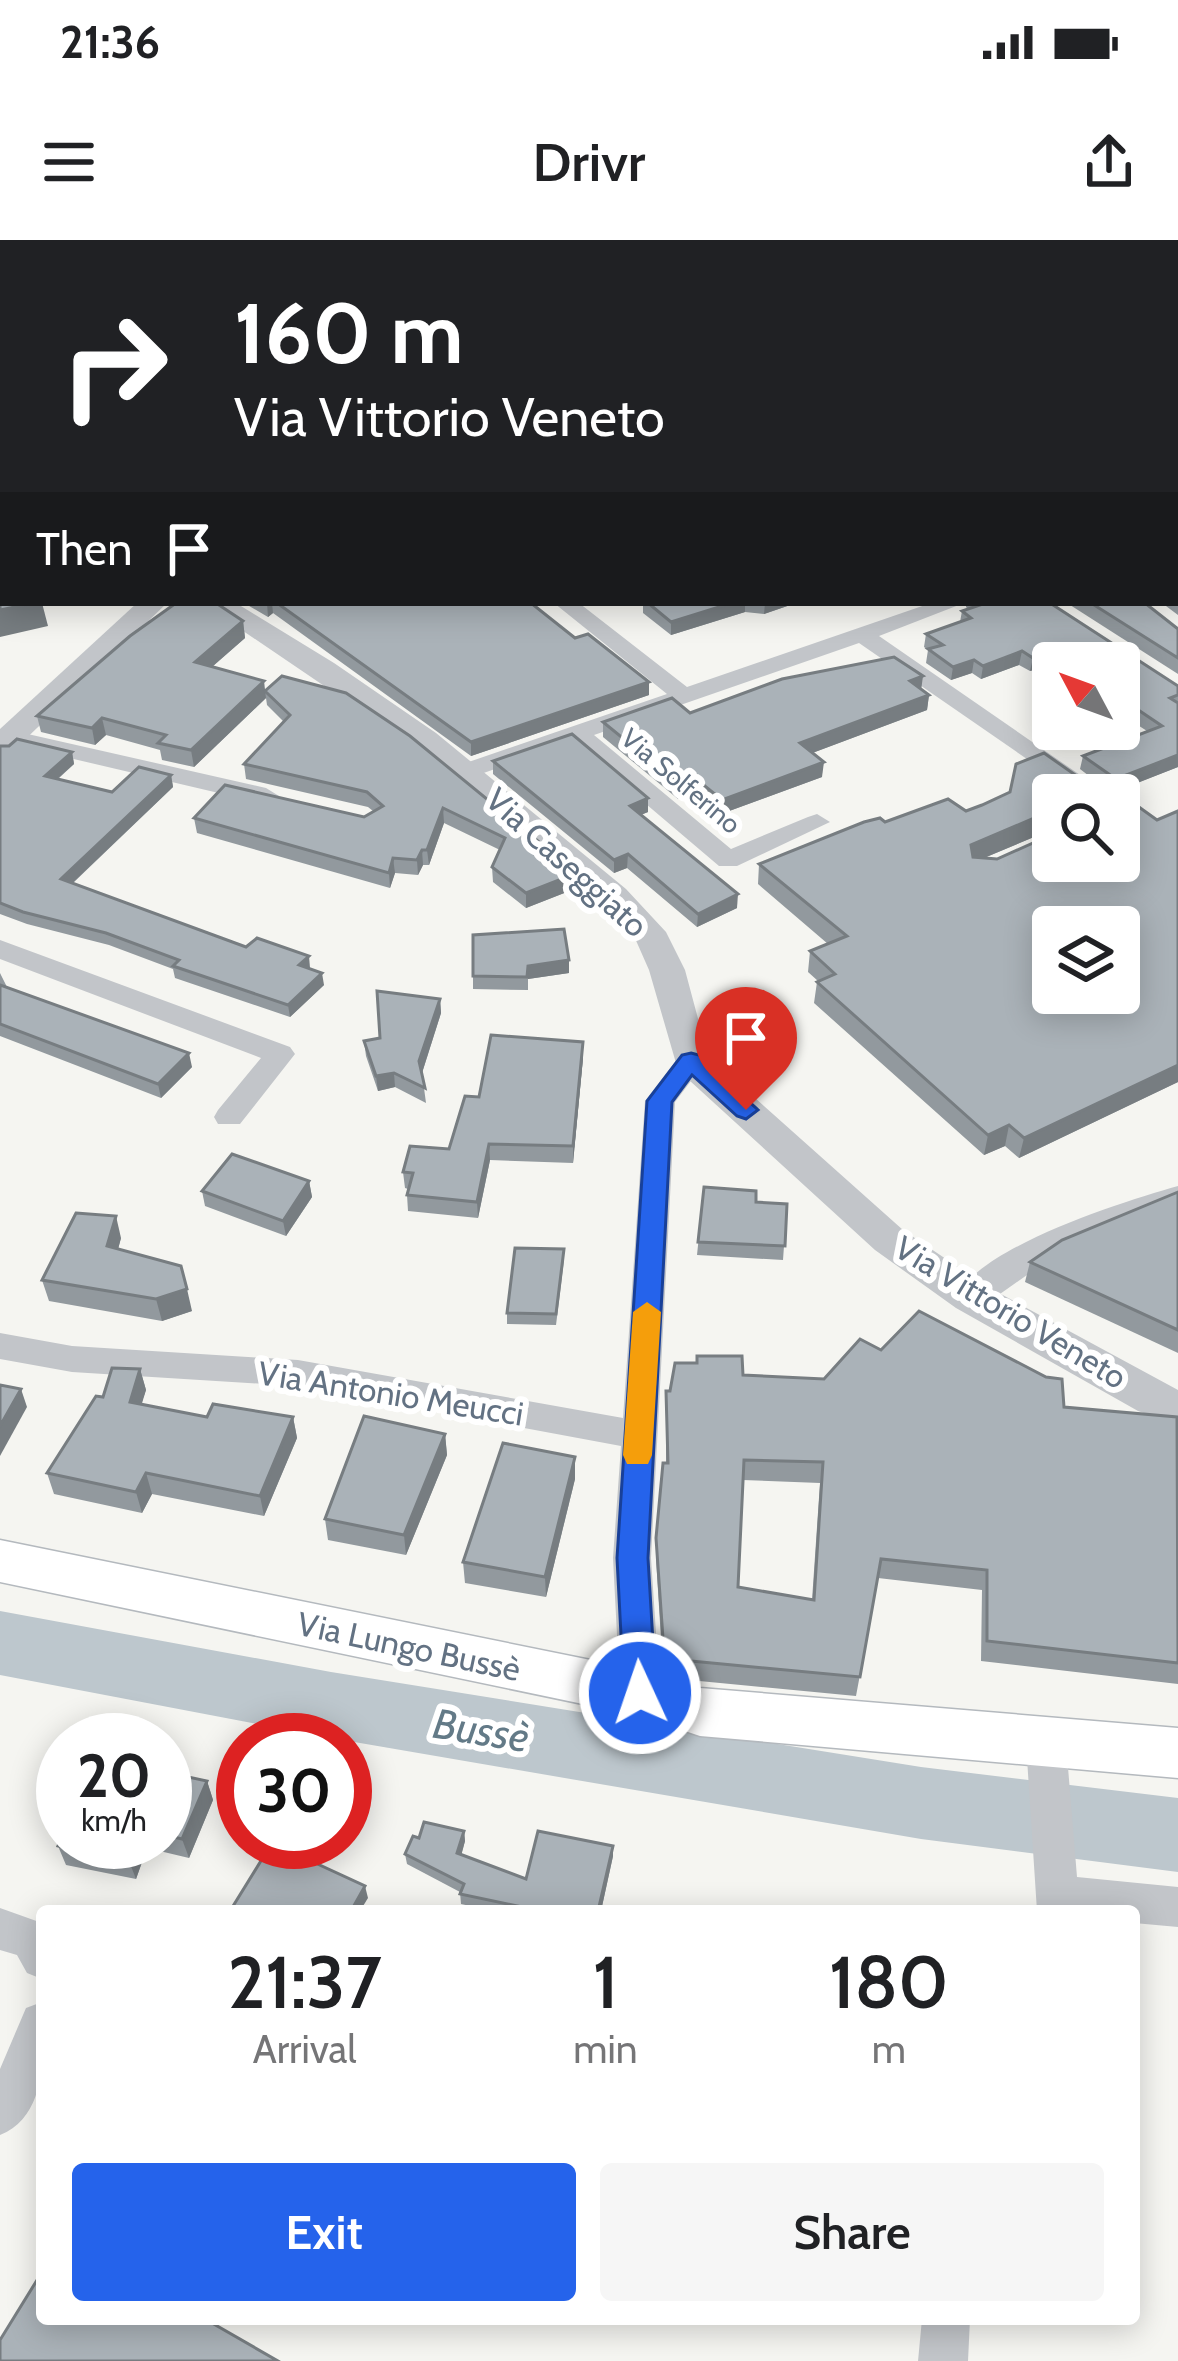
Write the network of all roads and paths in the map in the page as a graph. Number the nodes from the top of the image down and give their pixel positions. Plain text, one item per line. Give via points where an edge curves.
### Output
1 (106, 606) edge
2 (150, 606) edge
3 (174, 606) edge
4 (221, 606) edge
5 (569, 606) edge
6 (944, 606) edge
7 (262, 631) junction
8 (862, 634) junction
9 (683, 694) junction
10 (49, 697) junction
11 (576, 733) junction
12 (5, 742) edge
13 (466, 771) junction
14 (1065, 774) edge
15 (300, 803) edge
16 (817, 822) dead end
17 (0, 949) edge
18 (691, 1060) junction
19 (229, 1117) dead end
20 (1178, 1197) edge
21 (971, 1297) junction
22 (0, 1346) edge
23 (1178, 1408) edge
24 (639, 1435) junction
25 (0, 1561) edge
26 (640, 1693) junction
27 (1046, 1743) junction
28 (1178, 1753) edge
29 (1059, 1903) edge
30 (1118, 1905) edge
31 (1140, 1906) edge
32 (1178, 1907) edge
33 (0, 1929) edge
34 (36, 1948) edge
35 (36, 2039) edge
36 (0, 2112) edge
37 (946, 2325) edge
38 (944, 2361) edge

1 - 10 street
2 - 10 street
3 - 7 street
4 - 7 street, Via Caseggiato
5 - 9 street
6 - 8 street
7 - 13 street, Via Caseggiato
8 - 9 street
8 - 14 street
9 - 11 street
10 - 12 street
11 - 13 street
11 - 16 street, Via Solferino via 728,860
12 - 15 street
13 - 18 street, Via Caseggiato via 650,932
17 - 19 street via 280,1054
18 - 21 street, Via Vittorio Veneto via 889,1240
18 - 24 street via 660,1101
20 - 21 street via 1034,1250
21 - 23 street, Via Vittorio Veneto
22 - 24 street, Via Antonio Meucci via 72,1359 298,1373
24 - 26 street via 632,1558
25 - 26 main road, Via Lungo Bussè
26 - 27 main road, Via Lungo Bussè via 700,1712
27 - 28 main road, Via Lungo Bussè
27 - 29 street
29 - 30 street
31 - 32 street
33 - 34 street
35 - 36 street
37 - 38 street

